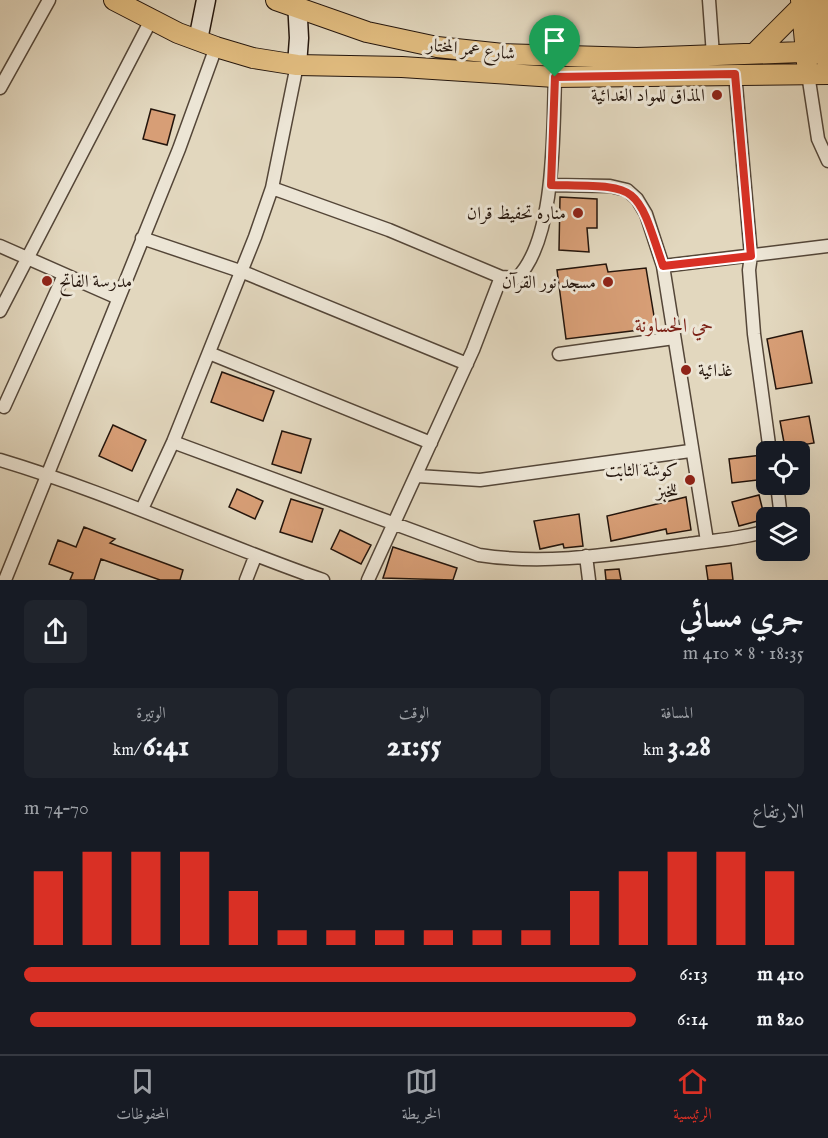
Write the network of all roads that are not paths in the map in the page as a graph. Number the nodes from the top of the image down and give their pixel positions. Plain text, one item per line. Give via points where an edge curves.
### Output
1 (49, 0) edge
2 (114, 0) edge
3 (206, 0) edge
4 (276, 0) edge
5 (709, 0) edge
6 (814, 3) edge
7 (298, 5) edge
8 (151, 20) junction
9 (367, 32) junction
10 (207, 44) junction
11 (806, 51) junction
12 (756, 52) junction
13 (713, 55) junction
14 (827, 56) edge
15 (297, 65) junction
16 (360, 66) junction
17 (735, 74) junction
18 (808, 74) junction
19 (828, 74) edge
20 (555, 77) junction
21 (0, 88) edge
22 (828, 161) edge
23 (551, 185) junction
24 (272, 188) junction
25 (142, 238) junction
26 (0, 246) edge
27 (828, 246) edge
28 (751, 256) junction
29 (26, 259) junction
30 (663, 266) junction
31 (243, 272) junction
32 (64, 275) junction
33 (501, 277) junction
34 (118, 298) junction
35 (0, 311) edge
36 (674, 338) junction
37 (209, 353) junction
38 (559, 354) dead end
39 (467, 364) junction
40 (4, 407) dead end
41 (769, 441) edge
42 (173, 442) junction
43 (431, 443) junction
44 (690, 451) junction
45 (0, 460) edge
46 (48, 474) junction
47 (418, 476) junction
48 (142, 509) junction
49 (394, 524) junction
50 (756, 533) edge
51 (707, 541) junction
52 (586, 556) junction
53 (255, 557) junction
54 (5, 580) edge
55 (246, 580) edge
56 (323, 580) edge
57 (368, 580) edge
58 (589, 580) edge

1 - 21 street
2 - 8 main road, شارع عمر المختار
3 - 10 main road
4 - 7 main road, شارع عمر المختار
5 - 13 street
6 - 11 main road
6 - 12 main road
6 - 14 main road
7 - 9 main road, شارع عمر المختار
7 - 15 main road
8 - 10 main road, شارع عمر المختار
8 - 29 street
9 - 13 main road, شارع عمر المختار via 437,47 503,54 637,58
9 - 16 main road
10 - 15 main road, شارع عمر المختار
10 - 25 street
11 - 12 main road, شارع عمر المختار
11 - 14 main road, شارع عمر المختار
11 - 18 main road
12 - 13 main road, شارع عمر المختار
15 - 16 main road, شارع عمر المختار
15 - 24 street
16 - 20 main road, شارع عمر المختار
17 - 18 main road, شارع عمر المختار
17 - 20 main road, شارع عمر المختار
17 - 28 street
18 - 19 main road, شارع عمر المختار
18 - 22 street via 818,139
20 - 23 street
23 - 30 street via 627,190 646,214
23 - 33 street via 526,270 517,279
24 - 31 street
24 - 33 street via 389,230
25 - 31 street
25 - 34 street
26 - 29 street
27 - 28 street
28 - 30 street
28 - 41 street via 754,334
29 - 32 street
29 - 35 street
30 - 36 street
31 - 37 street
31 - 39 street
32 - 34 street
32 - 40 street
33 - 39 street
34 - 46 street
36 - 38 street
36 - 44 street
37 - 42 street
37 - 43 street
39 - 43 street
42 - 48 street
42 - 49 street
43 - 47 street
44 - 47 street via 480,480
44 - 51 street
45 - 46 street
46 - 48 street
46 - 54 street
47 - 49 street
48 - 53 street
49 - 52 street via 478,555 523,560
49 - 57 street
50 - 51 street
51 - 52 street
52 - 58 street
53 - 55 street
53 - 56 street

